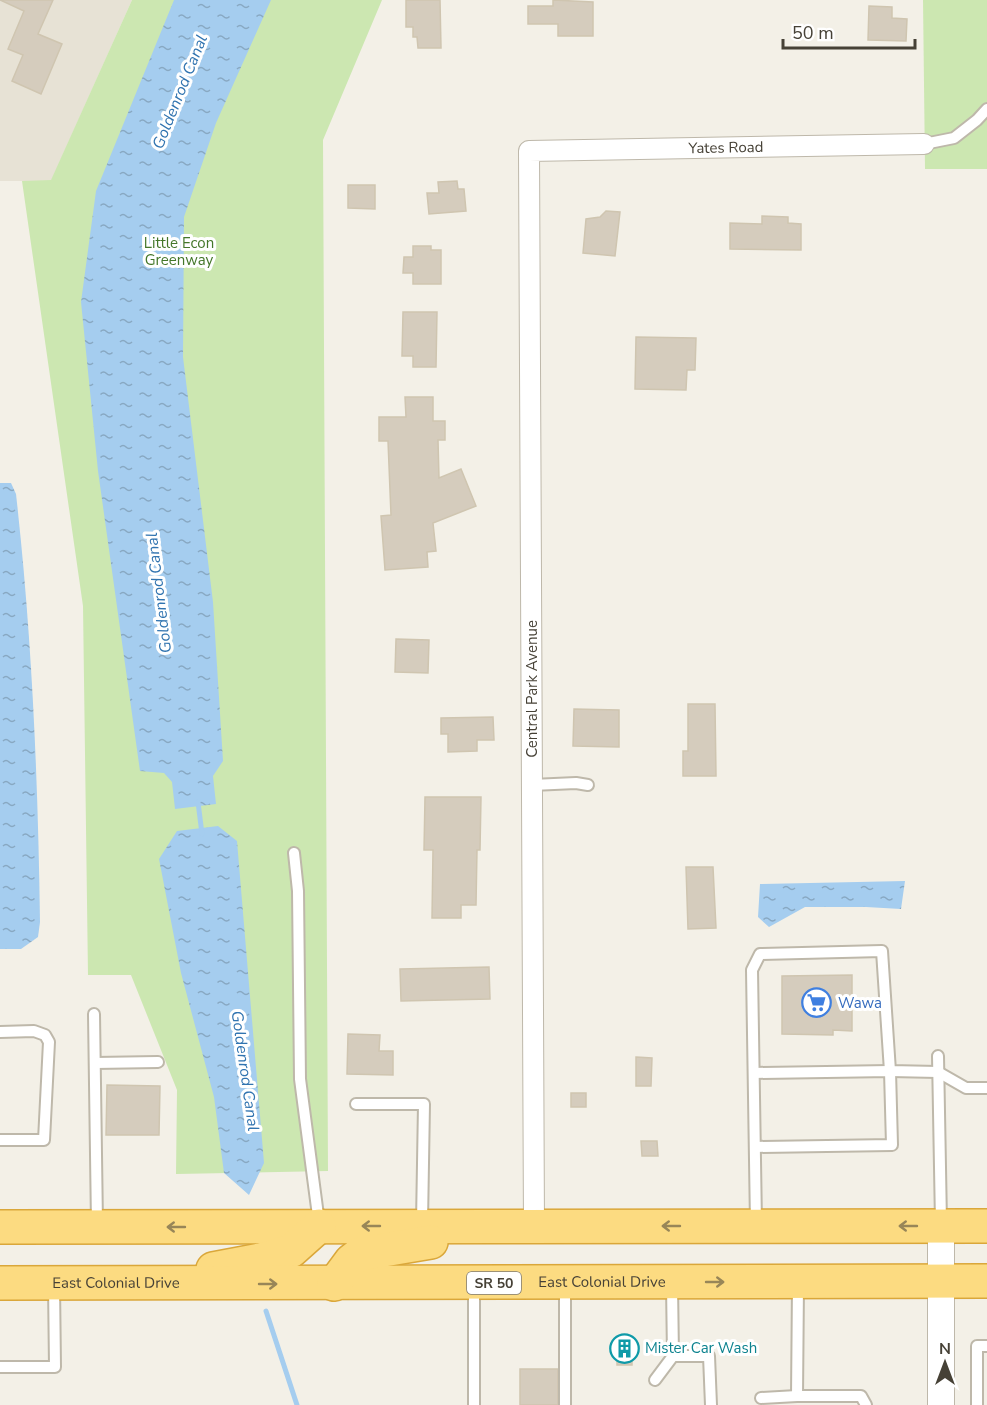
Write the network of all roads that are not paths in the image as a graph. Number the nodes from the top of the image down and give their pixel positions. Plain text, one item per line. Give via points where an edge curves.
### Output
1 (987, 109) edge
2 (924, 144) joint
3 (529, 151) joint
4 (532, 785) junction
5 (588, 785) dead end
6 (294, 853) dead end
7 (94, 1014) dead end
8 (0, 1032) edge
9 (938, 1056) dead end
10 (158, 1062) dead end
11 (95, 1063) junction
12 (890, 1071) junction
13 (754, 1072) junction
14 (938, 1072) junction
15 (987, 1088) edge
16 (356, 1104) dead end
17 (0, 1140) edge
18 (755, 1148) junction
19 (319, 1226) junction
20 (534, 1226) junction
21 (756, 1226) junction
22 (941, 1226) junction
23 (987, 1226) edge
24 (0, 1227) edge
25 (97, 1227) junction
26 (421, 1235) junction
27 (798, 1281) junction
28 (941, 1281) junction
29 (987, 1281) edge
30 (672, 1282) junction
31 (0, 1283) edge
32 (474, 1283) junction
33 (565, 1283) junction
34 (54, 1284) junction
35 (95, 1284) junction
36 (334, 1284) junction
37 (987, 1346) edge
38 (673, 1356) junction
39 (0, 1367) edge
40 (655, 1380) dead end
41 (797, 1396) junction
42 (761, 1398) dead end
43 (474, 1405) edge
44 (565, 1405) edge
45 (711, 1405) edge
46 (866, 1405) edge
47 (941, 1405) edge
48 (977, 1405) edge

1 - 2 lane via 954,138
2 - 3 street, Yates Road
3 - 4 street, Central Park Avenue
4 - 5 lane
4 - 20 street, Central Park Avenue
6 - 19 lane via 301,1090
7 - 11 lane
8 - 17 lane via 34,1031 49,1041 44,1140
9 - 14 lane
10 - 11 lane
11 - 25 lane
12 - 13 lane
12 - 13 lane via 882,951 760,954 752,970
12 - 14 lane
12 - 18 lane via 892,1145
13 - 18 lane
14 - 15 lane via 966,1088
14 - 22 lane
16 - 26 lane via 424,1104
18 - 21 lane
19 -> 25 highway
26 -> 19 highway
19 - 35 highway via 291,1251 260,1260
21 -> 20 highway
20 - 26 highway
22 -> 21 highway
22 - 23 highway
22 - 28 street
24 - 25 highway
26 - 36 highway via 360,1254
27 - 28 highway, East Colonial Drive / SR 50
30 -> 27 highway, East Colonial Drive / SR 50
27 - 41 lane
28 - 29 highway, East Colonial Drive / SR 50
28 - 47 street
30 - 33 highway, East Colonial Drive / SR 50
30 - 38 lane
31 - 34 highway, East Colonial Drive / SR 50
32 - 33 highway, East Colonial Drive / SR 50
32 - 36 highway, East Colonial Drive / SR 50
32 - 43 lane
33 - 44 lane
34 - 35 highway, East Colonial Drive / SR 50
34 - 39 lane via 56,1367
35 -> 36 highway, East Colonial Drive / SR 50
37 - 48 lane via 977,1346
38 - 40 lane
38 - 45 lane via 709,1356
41 - 42 lane
41 - 46 lane via 861,1396

